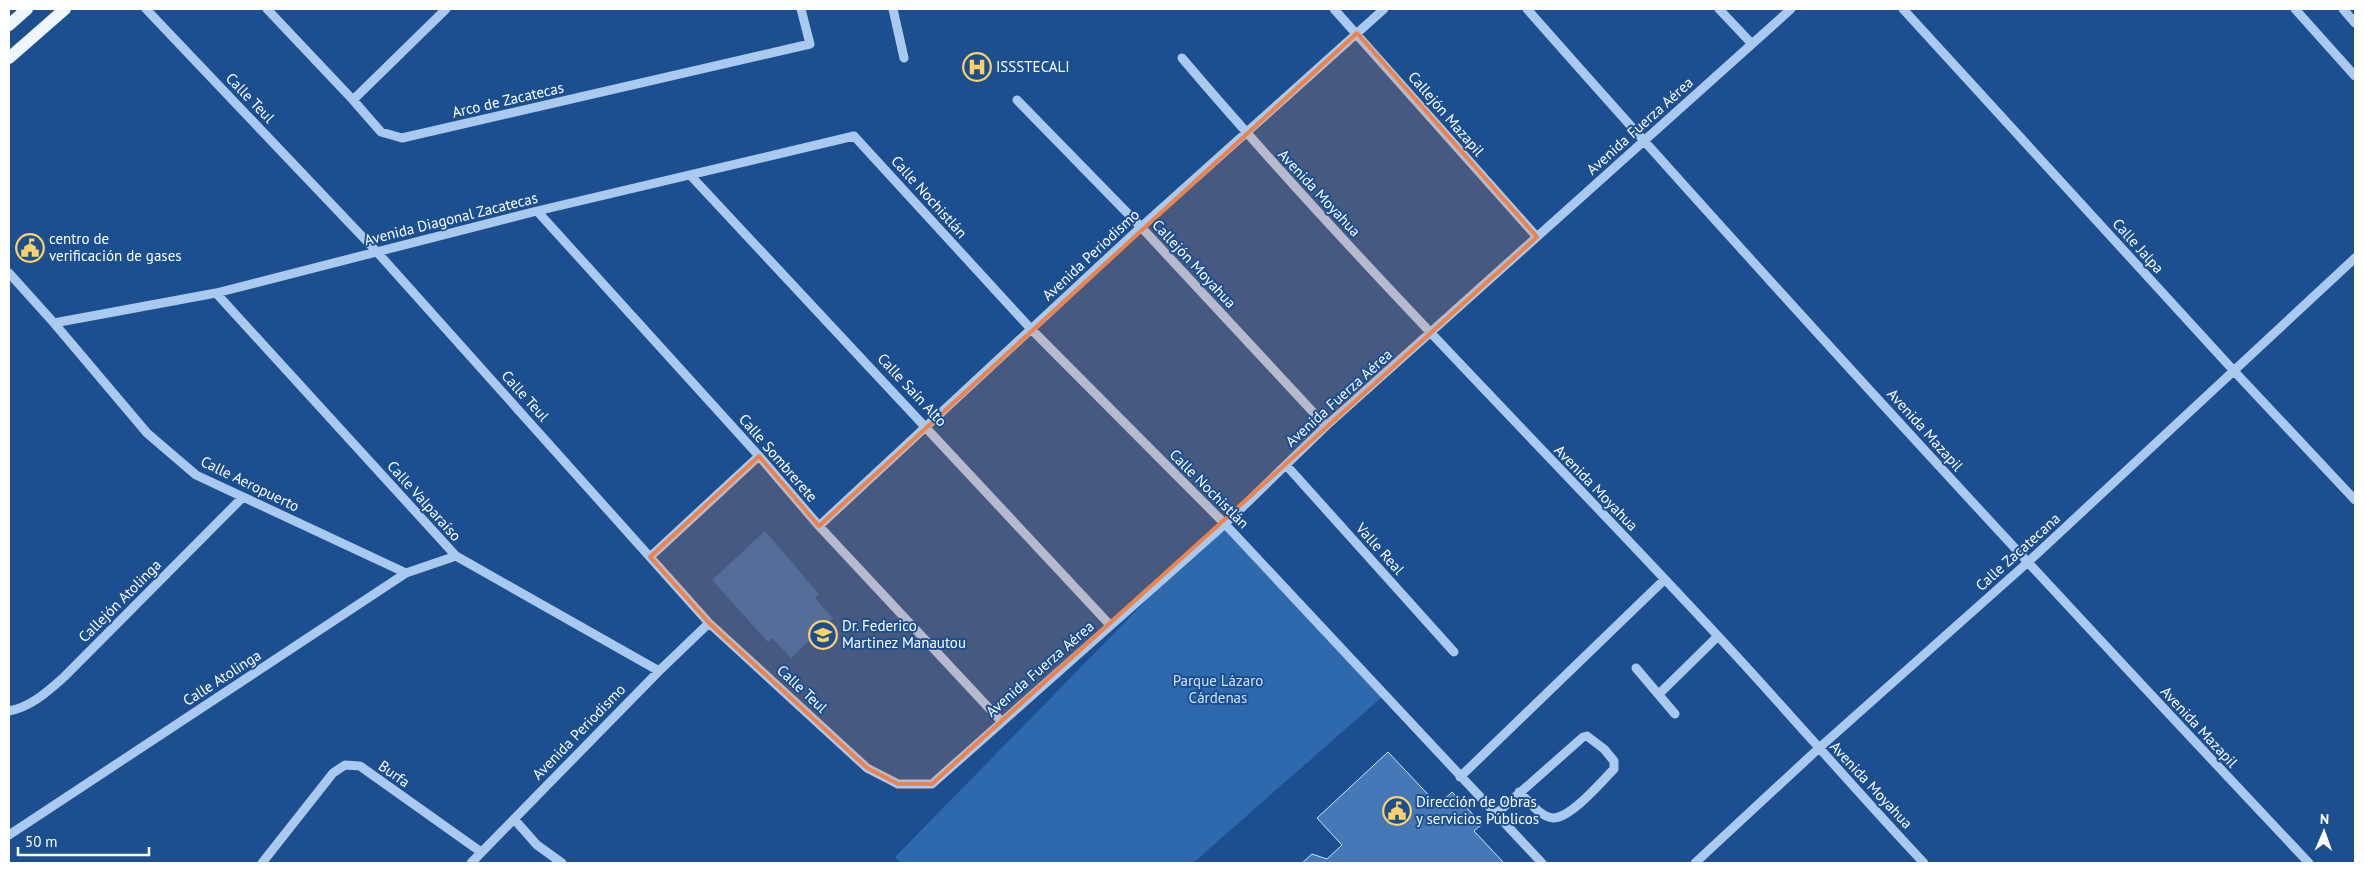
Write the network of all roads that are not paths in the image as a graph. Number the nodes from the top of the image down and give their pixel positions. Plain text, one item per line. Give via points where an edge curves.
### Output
1 (27, 9) edge
2 (65, 9) edge
3 (146, 9) edge
4 (267, 9) edge
5 (446, 9) edge
6 (801, 9) edge
7 (893, 9) edge
8 (1334, 9) edge
9 (1384, 9) edge
10 (1527, 9) edge
11 (1719, 9) edge
12 (1791, 9) edge
13 (1903, 9) edge
14 (2295, 9) edge
15 (2343, 9) edge
16 (2355, 23) edge
17 (9, 25) edge
18 (1357, 33) junction
19 (1752, 44) junction
20 (9, 58) edge
21 (904, 58) dead end
22 (1182, 58) dead end
23 (2355, 76) edge
24 (353, 100) junction
25 (1017, 100) dead end
26 (1246, 133) junction
27 (854, 136) joint
28 (1644, 142) junction
29 (691, 176) junction
30 (537, 211) junction
31 (1141, 227) junction
32 (1537, 237) junction
33 (377, 252) junction
34 (2355, 258) edge
35 (9, 273) edge
36 (216, 293) junction
37 (54, 323) junction
38 (1031, 329) junction
39 (1430, 334) junction
40 (2234, 371) junction
41 (926, 426) junction
42 (1326, 426) junction
43 (759, 456) junction
44 (1286, 465) junction
45 (242, 498) junction
46 (2355, 500) edge
47 (1225, 524) junction
48 (819, 526) junction
49 (456, 556) junction
50 (650, 557) junction
51 (2027, 562) junction
52 (406, 572) junction
53 (1664, 580) junction
54 (709, 622) junction
55 (1110, 626) junction
56 (1718, 636) junction
57 (1454, 652) dead end
58 (1636, 668) dead end
59 (659, 671) junction
60 (1659, 694) junction
61 (9, 711) edge
62 (1675, 714) dead end
63 (1001, 721) junction
64 (1818, 749) junction
65 (1460, 777) junction
66 (898, 784) joint
67 (1519, 792) junction
68 (1497, 813) junction
69 (514, 819) junction
70 (9, 835) edge
71 (481, 852) junction
72 (262, 863) edge
73 (471, 863) edge
74 (562, 863) edge
75 (1542, 863) edge
76 (1695, 863) edge
77 (1924, 863) edge
78 (2309, 863) edge

1 - 17 main road
2 - 20 main road
3 - 33 street, Calle Teul
4 - 24 street, Arco de Zacatecas
5 - 24 street
6 - 24 street, Arco de Zacatecas via 810,44 402,138 380,132
7 - 21 street
8 - 18 street, Callejón Mazapil
9 - 18 street, Avenida Periodismo
10 - 28 street, Avenida Mazapil
11 - 19 street
12 - 19 street, Avenida Fuerza Aérea
13 - 40 street, Calle Jalpa
14 - 23 street
15 - 16 street
18 - 26 street, Avenida Periodismo
18 - 32 street, Callejón Mazapil
19 - 28 street, Avenida Fuerza Aérea
22 - 26 street, Avenida Moyahua
25 - 31 street, Callejón Moyahua
26 - 31 street, Avenida Periodismo
26 - 39 street, Avenida Moyahua
27 - 29 street, Avenida Diagonal Zacatecas
27 - 38 street, Calle Nochistlán
28 - 32 street, Avenida Fuerza Aérea
28 - 51 street, Avenida Mazapil
29 - 30 street, Avenida Diagonal Zacatecas
29 - 41 street, Calle Saín Alto
30 - 33 street, Avenida Diagonal Zacatecas
30 - 43 street, Calle Sombrerete
31 - 38 street, Avenida Periodismo
31 - 42 street, Callejón Moyahua
32 - 39 street, Avenida Fuerza Aérea
33 - 36 street, Avenida Diagonal Zacatecas
33 - 50 street, Calle Teul
34 - 40 street, Calle Zacatecana
35 - 37 street, Calle Aeropuerto
36 - 37 street, Avenida Diagonal Zacatecas
36 - 49 street, Calle Valparaíso
37 - 45 street, Calle Aeropuerto via 146,433 196,475
38 - 41 street, Avenida Periodismo
38 - 47 street, Calle Nochistlán
39 - 42 street, Avenida Fuerza Aérea
39 - 53 street, Avenida Moyahua
40 - 46 street, Calle Jalpa
40 - 51 street, Calle Zacatecana
41 - 48 street, Avenida Periodismo
41 - 55 street, Calle Saín Alto
42 - 44 street, Avenida Fuerza Aérea
43 - 48 street, Calle Sombrerete
43 - 50 street
44 - 47 street, Avenida Fuerza Aérea
44 - 57 street, Valle Real
45 - 52 street, Calle Aeropuerto
45 - 61 street, Callejón Atolinga via 64,677 41,697 21,709
47 - 55 street, Avenida Fuerza Aérea
47 - 65 street, Calle Nochistlán
48 - 63 street, Calle Sombrerete
49 - 52 street, Calle Atolinga
49 - 59 street, Calle Valparaíso
50 - 54 street, Calle Teul
51 - 64 street, Calle Zacatecana
51 - 78 street, Avenida Mazapil
52 - 70 street, Calle Atolinga
53 - 56 street, Avenida Moyahua
53 - 65 street
54 - 59 street, Avenida Periodismo
54 - 66 street, Calle Teul via 867,768
55 - 63 street, Avenida Fuerza Aérea
56 - 60 street
56 - 64 street, Avenida Moyahua
58 - 60 street
59 - 69 street, Avenida Periodismo
60 - 62 street
63 - 66 street, Avenida Fuerza Aérea via 932,784
64 - 76 street, Calle Zacatecana
64 - 77 street, Avenida Moyahua
65 - 68 street, Calle Nochistlán
67 - 67 street via 1583,737 1595,741 1614,761 1614,769 1563,815 1553,818 1540,813
67 - 68 street
68 - 75 street, Calle Nochistlán
69 - 71 street, Avenida Periodismo
69 - 74 street via 537,845
71 - 72 street, Burfa via 360,766 345,765 334,773
71 - 73 street, Avenida Periodismo

